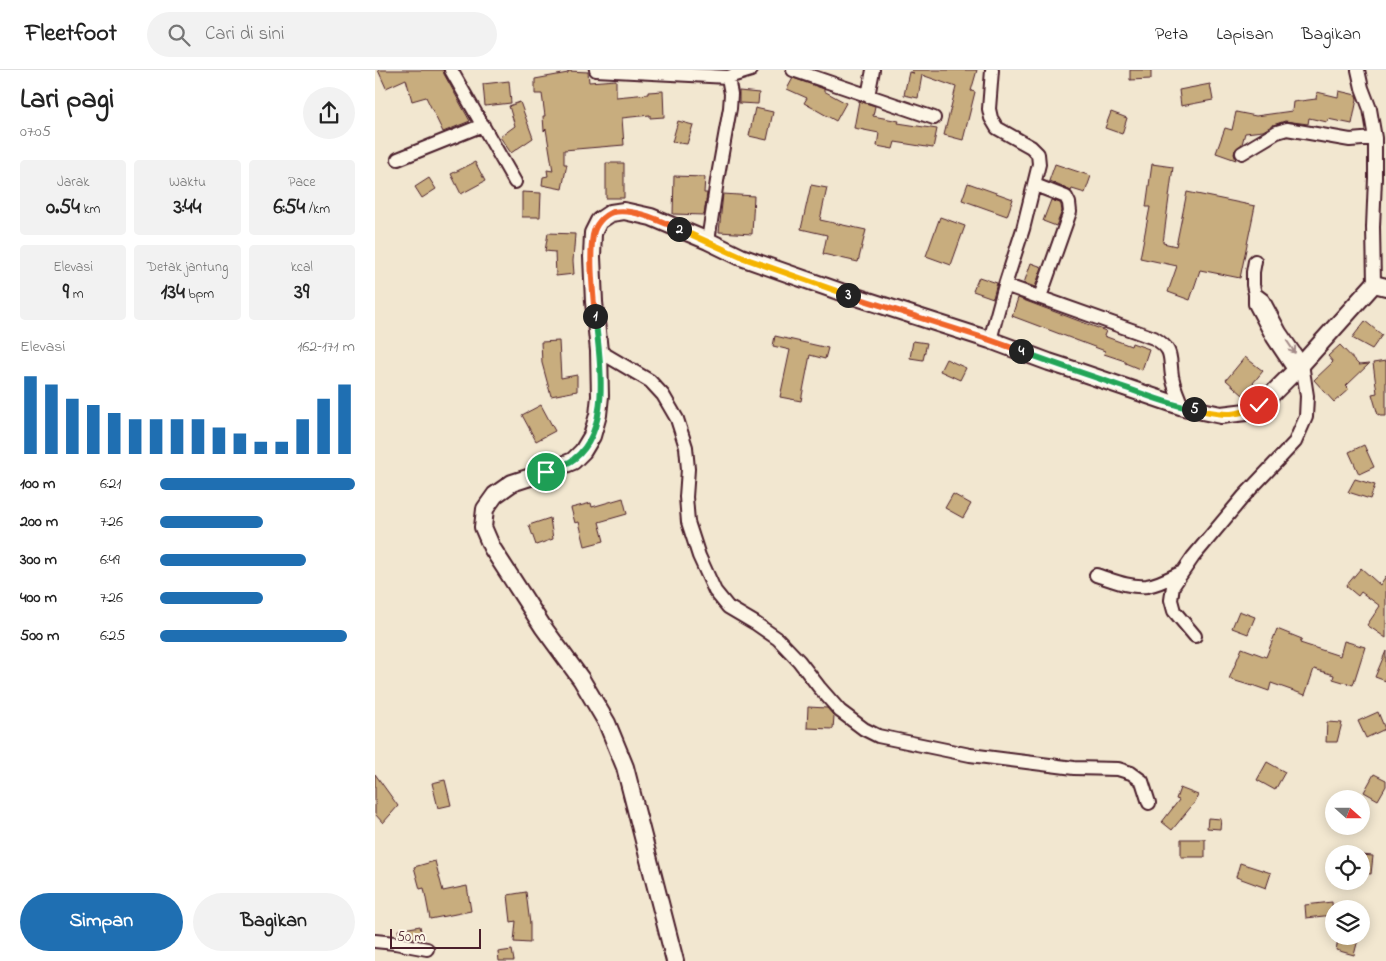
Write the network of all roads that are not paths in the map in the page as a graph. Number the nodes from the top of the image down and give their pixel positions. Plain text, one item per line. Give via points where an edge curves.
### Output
1 (451, 70) edge
2 (596, 70) edge
3 (751, 70) edge
4 (795, 70) edge
5 (873, 70) edge
6 (992, 70) edge
7 (1358, 70) edge
8 (618, 71) edge
9 (728, 77) junction
10 (868, 96) junction
11 (934, 118) dead end
12 (483, 124) junction
13 (1375, 138) junction
14 (1242, 153) dead end
15 (398, 160) dead end
16 (515, 182) dead end
17 (1035, 185) junction
18 (708, 241) junction
19 (1255, 261) dead end
20 (1005, 284) junction
21 (1380, 285) edge
22 (1040, 297) junction
23 (990, 340) junction
24 (599, 351) junction
25 (1300, 369) junction
26 (1183, 407) junction
27 (1181, 573) junction
28 (1096, 575) dead end
29 (1195, 636) dead end
30 (1149, 803) dead end
31 (375, 941) edge
32 (427, 949) dead end
33 (675, 961) edge

1 - 12 street
2 - 8 street
3 - 9 street
4 - 10 street
5 - 10 street
6 - 17 street via 991,118 997,128 1023,141 1038,154
7 - 13 street
8 - 9 street
9 - 18 street via 730,108
10 - 11 street
12 - 15 street
12 - 16 street
13 - 14 street via 1350,140 1287,128
13 - 21 street via 1373,227
17 - 20 street
17 - 22 street via 1066,197 1070,212
18 - 23 street via 741,257 831,289
18 - 24 street via 651,217 633,213 611,213 599,221 593,233 592,257
19 - 25 street via 1255,294 1263,300
20 - 22 street
20 - 23 street
21 - 25 street
22 - 26 street via 1160,342 1171,356 1172,376
23 - 26 street
24 - 30 street via 649,381 663,395 677,419 686,447 688,522 715,591 728,607 778,639 840,711 878,736 970,755 1074,768 1118,769 1142,781
24 - 33 street via 598,415 592,436 583,451 573,461 512,483 495,495 485,510 483,527 496,554 607,723 625,767
25 - 26 street via 1267,399 1246,412 1221,415
25 - 27 street via 1307,396 1306,417 1295,442 1244,496
27 - 28 street via 1146,586
27 - 29 street via 1173,586 1171,600 1174,611
31 - 32 street

